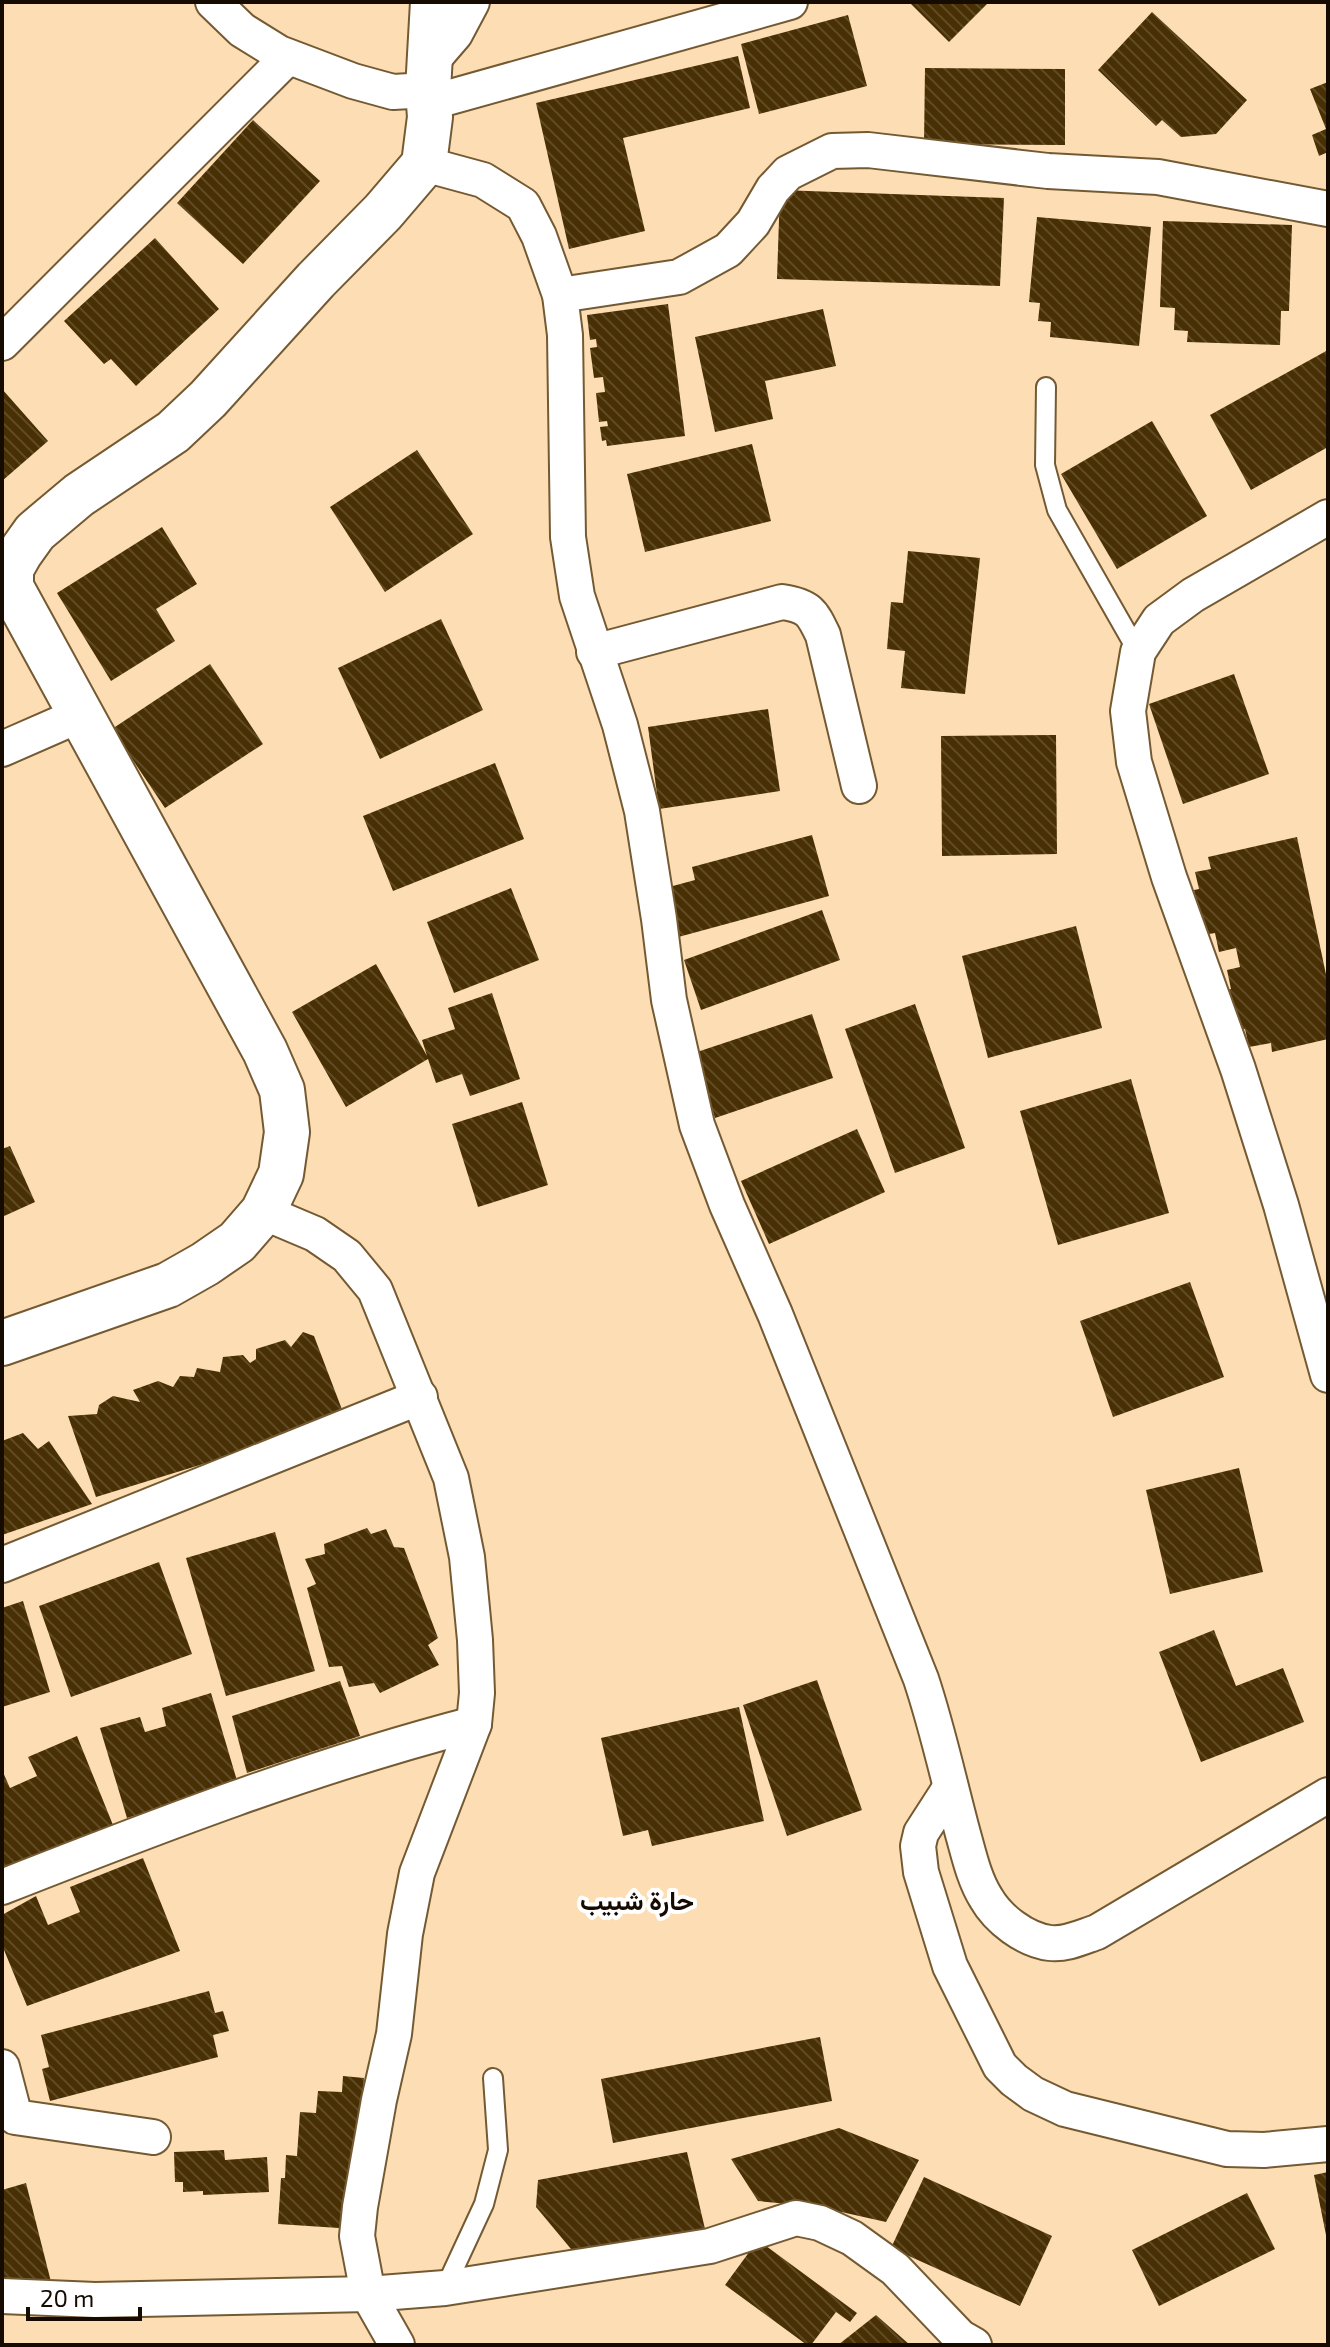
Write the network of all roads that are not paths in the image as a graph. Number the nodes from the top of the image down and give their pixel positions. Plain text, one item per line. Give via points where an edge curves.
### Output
1 (213, 2) edge
2 (433, 2) edge
3 (472, 2) edge
4 (790, 2) edge
5 (288, 57) junction
6 (429, 85) junction
7 (424, 164) junction
8 (1328, 209) edge
9 (560, 295) junction
10 (2, 343) edge
11 (1046, 387) dead end
12 (1328, 517) edge
13 (7, 584) edge
14 (594, 652) junction
15 (1138, 652) junction
16 (82, 714) junction
17 (2, 749) edge
18 (859, 786) dead end
19 (263, 1212) junction
20 (2, 1343) edge
21 (1328, 1375) edge
22 (420, 1397) junction
23 (2, 1565) edge
24 (474, 1724) junction
25 (950, 1788) junction
26 (1328, 1795) edge
27 (2, 1887) edge
28 (2, 2067) edge
29 (493, 2078) dead end
30 (153, 2137) dead end
31 (1328, 2144) edge
32 (445, 2288) junction
33 (368, 2294) junction
34 (2, 2296) edge
35 (397, 2345) edge
36 (974, 2345) edge

1 - 5 street via 242,30
2 - 6 street
3 - 6 street
4 - 6 street
5 - 6 street via 393,92
5 - 10 street
6 - 7 street
7 - 9 street via 483,180 523,205
7 - 13 street via 208,399 173,432 79,495 35,532
8 - 9 street via 1158,177 832,151 788,173 728,250 679,277
9 - 14 street via 568,537 577,596
11 - 15 lane via 1045,465 1057,510
12 - 15 street via 1193,595 1159,620
13 - 16 street
14 - 18 street via 782,602 801,604 823,635
14 - 25 street via 642,811 669,1000 697,1125 921,1679
15 - 21 street via 1128,711 1134,762 1238,1069
16 - 17 street
16 - 19 street via 282,1090 287,1132 281,1174
19 - 20 street via 237,1242 168,1285
19 - 22 street via 315,1234 347,1256 375,1290
22 - 23 street
22 - 24 street via 451,1478 467,1557 476,1653
24 - 27 street via 349,1758
24 - 33 street via 417,1873 408,1919 394,2034 360,2207 357,2236
25 - 26 street via 985,1897 1005,1922 1047,1943 1097,1932
25 - 31 street via 921,1833 921,1872 950,1966 1000,2066 1014,2080 1065,2109 1227,2149
28 - 30 street via 15,2117
29 - 32 lane via 498,2150 484,2204
32 - 33 street
32 - 36 street via 710,2246 796,2218 852,2238 895,2269
33 - 34 street via 95,2300
33 - 35 street

